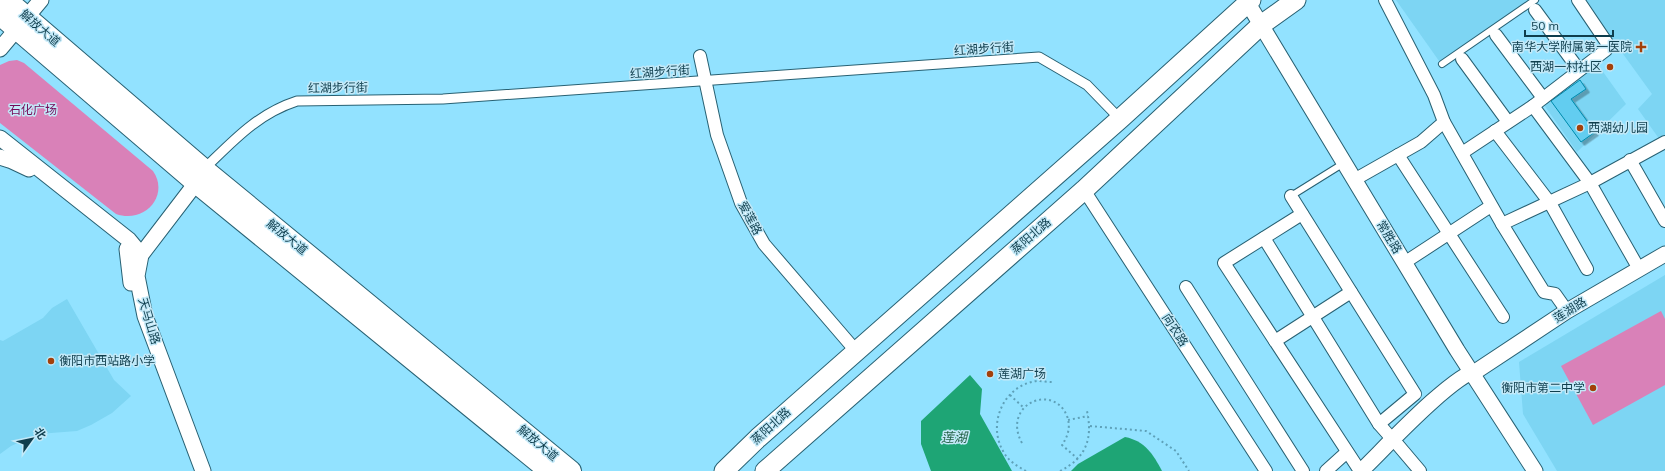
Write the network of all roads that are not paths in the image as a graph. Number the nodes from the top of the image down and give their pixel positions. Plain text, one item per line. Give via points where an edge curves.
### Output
1 (41, 0) edge
2 (1250, 0) edge
3 (1296, 0) edge
4 (1385, 0) edge
5 (1578, 0) edge
6 (1535, 5) edge
7 (14, 17) edge
8 (1265, 23) junction
9 (1496, 35) dead end
10 (0, 49) edge
11 (700, 56) dead end
12 (1462, 59) dead end
13 (1442, 64) dead end
14 (1579, 70) junction
15 (706, 81) junction
16 (1543, 98) junction
17 (1533, 106) junction
18 (1120, 119) junction
19 (1444, 122) junction
20 (1508, 122) junction
21 (1494, 131) junction
22 (0, 138) edge
23 (1665, 142) edge
24 (1462, 153) junction
25 (1398, 155) junction
26 (0, 157) edge
27 (1630, 160) junction
28 (1344, 163) junction
29 (200, 176) junction
30 (1361, 176) junction
31 (1590, 183) junction
32 (1084, 190) junction
33 (1291, 196) joint
34 (1550, 203) junction
35 (1491, 206) junction
36 (1302, 214) junction
37 (1665, 221) edge
38 (1502, 224) junction
39 (1449, 234) junction
40 (1264, 238) junction
41 (127, 248) junction
42 (1665, 254) edge
43 (141, 255) junction
44 (1410, 259) junction
45 (1587, 269) dead end
46 (1639, 269) junction
47 (1186, 287) dead end
48 (1351, 292) junction
49 (1567, 311) junction
50 (1313, 317) junction
51 (1503, 317) dead end
52 (1275, 342) junction
53 (856, 351) junction
54 (1474, 373) junction
55 (1379, 424) junction
56 (1396, 443) junction
57 (1347, 452) junction
58 (197, 471) edge
59 (203, 471) edge
60 (549, 471) edge
61 (571, 471) edge
62 (724, 471) edge
63 (765, 471) edge
64 (1266, 471) edge
65 (1303, 471) edge
66 (1326, 471) edge
67 (1360, 471) edge
68 (1372, 471) edge
69 (1420, 471) edge
70 (1535, 471) edge
71 (1543, 471) edge

1 - 7 street
2 - 8 street, 常胜路
2 - 18 main road, 蒸阳北路
3 - 8 main road, 蒸阳北路
4 - 19 street via 1434,95
5 - 14 street via 1607,43 1606,50
6 - 13 lane
6 - 14 street
7 - 10 street
7 - 29 highway, 解放大道
8 - 28 street, 常胜路
8 - 30 street, 常胜路
8 - 32 main road, 蒸阳北路
9 - 16 street
11 - 15 street, 爱莲路
12 - 20 street
14 - 16 street
15 - 18 street, 红湖步行街 via 1039,57 1088,85
15 - 29 street, 红湖步行街 via 443,99 297,101 259,118
15 - 53 street, 爱莲路 via 717,135 745,210 764,244
16 - 17 street
17 - 20 street
17 - 31 street
18 - 53 main road, 蒸阳北路
19 - 24 street
19 - 25 street via 1421,142
20 - 21 street
21 - 24 street
21 - 34 street
22 - 43 street via 128,240
23 - 27 street
24 - 35 street
25 - 30 street
25 - 39 street
26 - 41 street via 31,170
27 - 31 street
27 - 37 street
28 - 33 lane
28 - 54 street, 常胜路
29 - 43 street, 天马山路
29 - 60 highway, 解放大道
29 - 61 highway, 解放大道
30 - 44 street, 常胜路
31 - 34 street
31 - 46 street
32 - 63 main road, 蒸阳北路
32 - 64 street, 向农路
33 - 36 street
34 - 38 street
34 - 45 street
35 - 38 street
35 - 39 street
36 - 40 street
36 - 48 street
38 - 49 street via 1544,292 1555,294
39 - 44 street
39 - 51 street
40 - 50 street
40 - 52 street via 1224,264
41 - 43 street
41 - 58 street, 天马山路 via 138,318
42 - 46 street, 莲湖路
43 - 59 street, 天马山路 via 137,276 145,316
44 - 54 street, 常胜路
46 - 49 street, 莲湖路
47 - 65 street
48 - 50 street
48 - 55 street via 1415,394
49 - 54 street, 莲湖路
50 - 52 street
50 - 55 street
52 - 57 street
53 - 62 main road, 蒸阳北路
54 - 56 street, 莲湖路 via 1440,394
54 - 70 street, 常胜路
54 - 71 street, 常胜路
55 - 56 street
56 - 67 street, 莲湖路
56 - 68 street, 莲湖路
56 - 69 street
57 - 66 street
57 - 67 street

